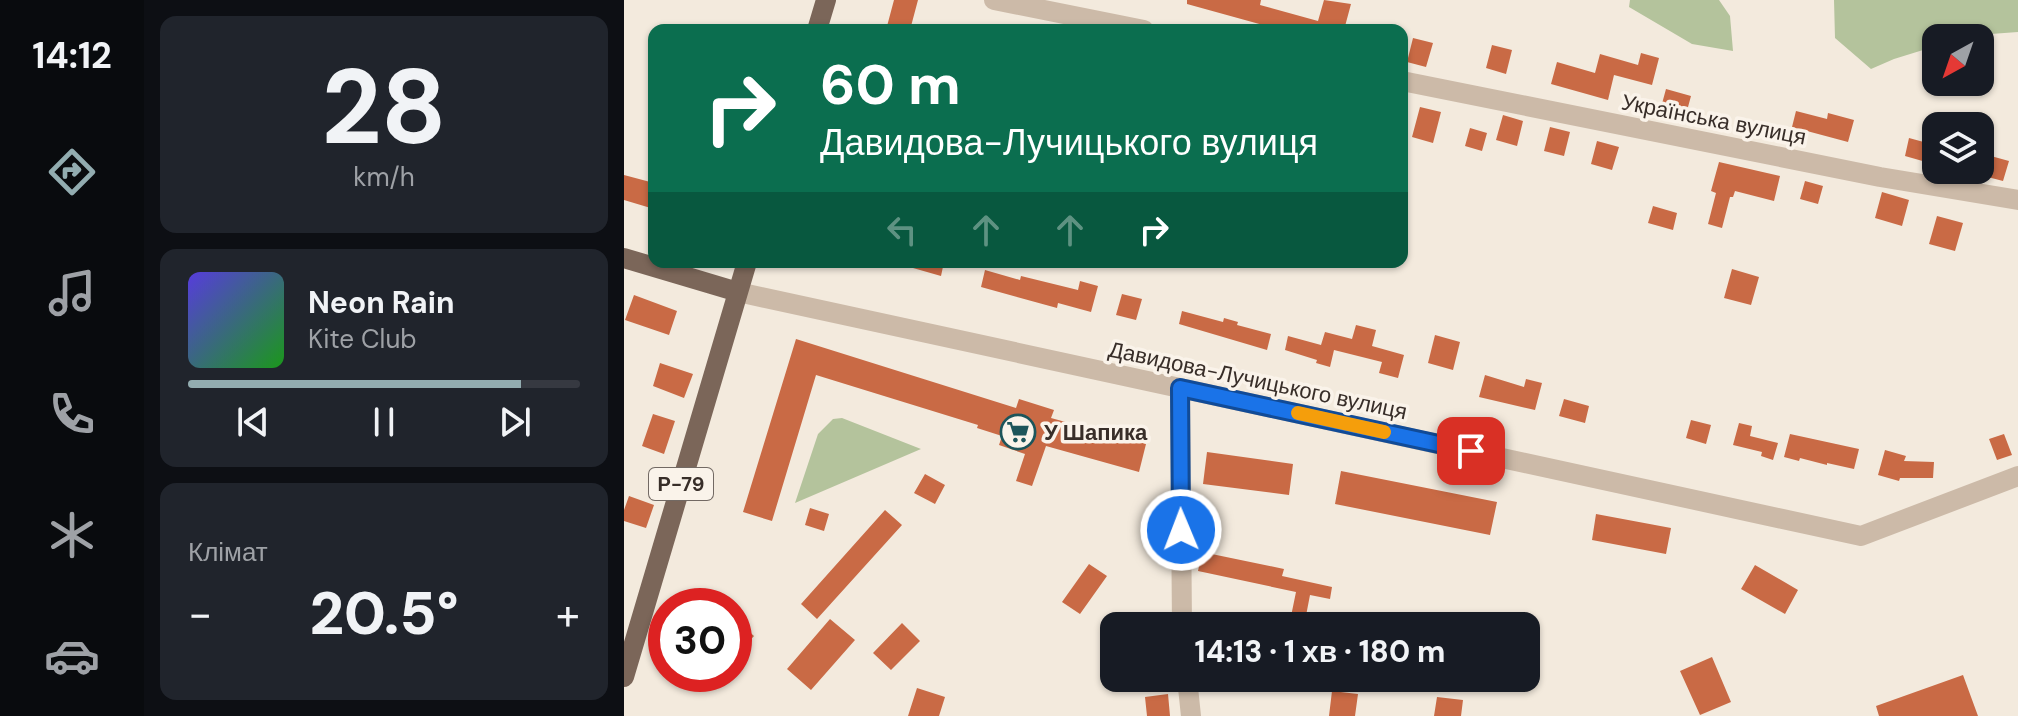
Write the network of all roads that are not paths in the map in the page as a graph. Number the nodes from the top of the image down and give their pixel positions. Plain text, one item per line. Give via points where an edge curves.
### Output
1 (826, 0) edge
2 (994, 0) edge
3 (819, 24) edge
4 (1114, 24) edge
5 (1408, 82) edge
6 (2018, 200) edge
7 (624, 258) edge
8 (648, 265) edge
9 (658, 268) edge
10 (745, 268) edge
11 (738, 292) junction
12 (1180, 388) junction
13 (2018, 476) edge
14 (1182, 612) edge
15 (624, 677) edge
16 (1188, 692) edge
17 (1191, 716) edge

1 - 3 main road
2 - 4 street
5 - 6 street, Українська вулиця
7 - 8 main road, Давидова-Лучицького вулиця
9 - 11 main road, Давидова-Лучицького вулиця
10 - 11 main road, Р-79
11 - 12 street, Давидова-Лучицького вулиця
11 - 15 main road, Р-79
12 - 13 street, Давидова-Лучицького вулиця via 1861,536
12 - 14 street
16 - 17 street

